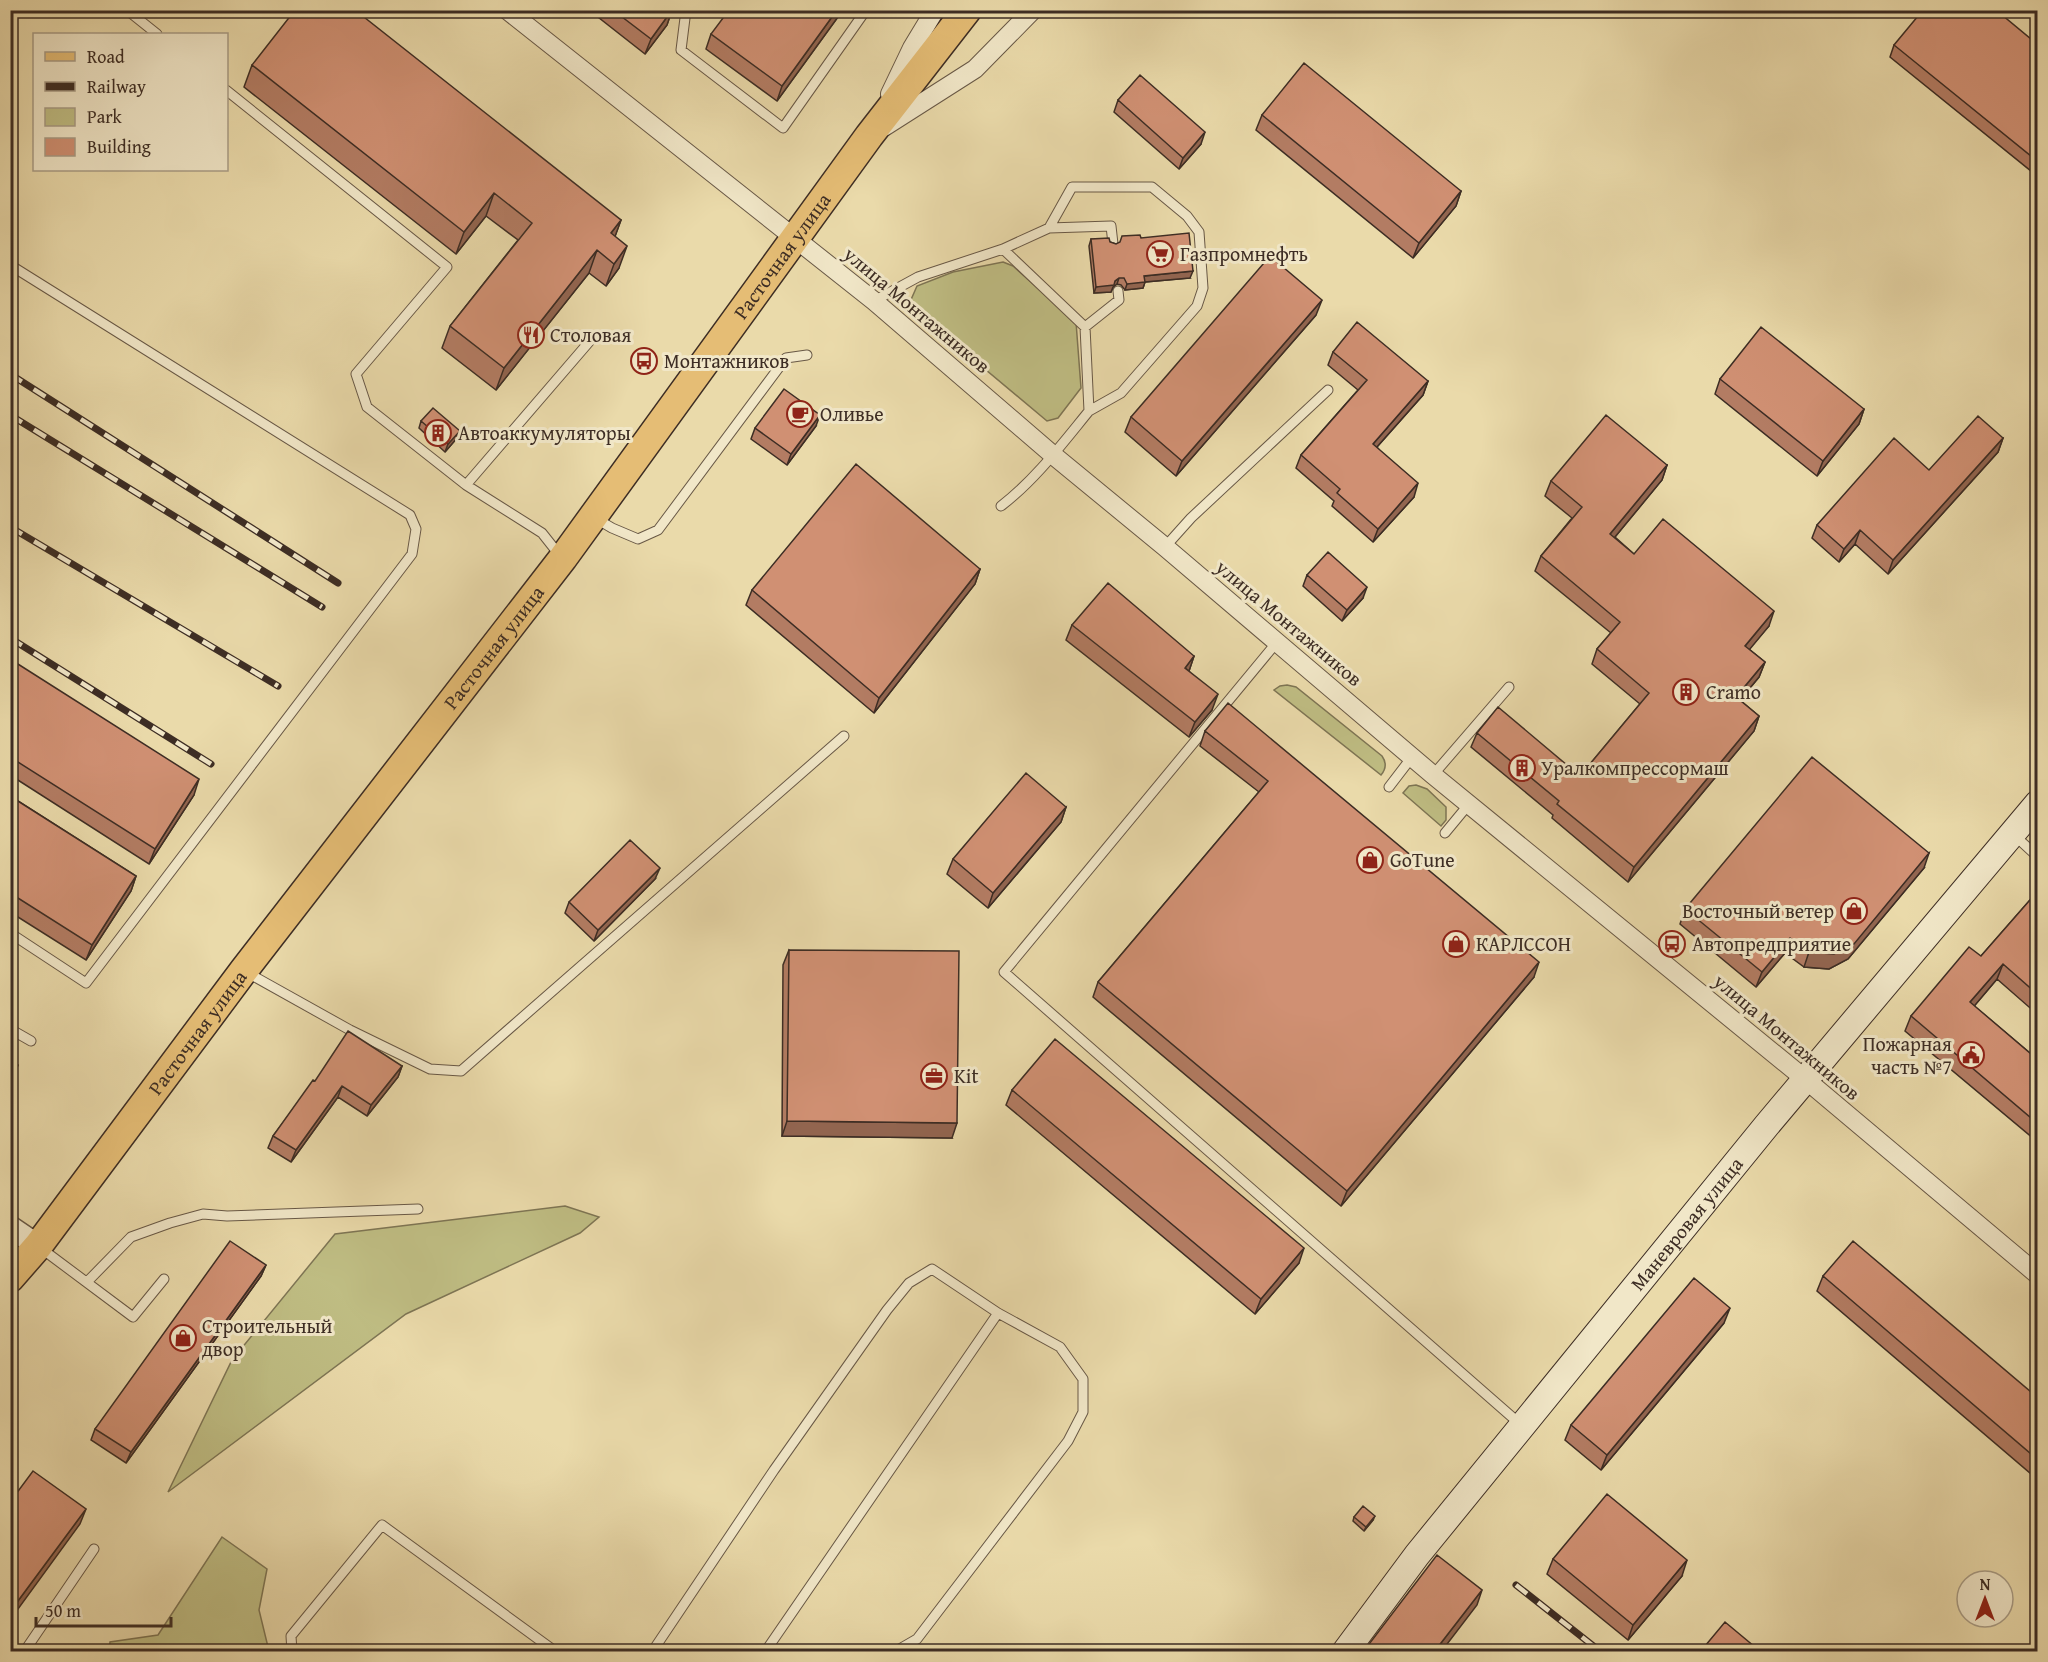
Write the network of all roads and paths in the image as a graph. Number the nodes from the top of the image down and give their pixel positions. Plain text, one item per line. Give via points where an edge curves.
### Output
1 (127, 10) edge
2 (507, 10) edge
3 (686, 10) edge
4 (866, 10) edge
5 (935, 10) edge
6 (967, 10) edge
7 (1033, 10) edge
8 (156, 33) edge
9 (228, 92) edge
10 (870, 136) junction
11 (1049, 228) junction
12 (794, 239) junction
13 (1113, 244) edge
14 (1003, 249) junction
15 (10, 266) edge
16 (1118, 291) dead end
17 (874, 301) junction
18 (1085, 327) junction
19 (589, 342) dead end
20 (807, 355) dead end
21 (1328, 390) dead end
22 (1089, 411) junction
23 (1053, 455) junction
24 (466, 485) junction
25 (1001, 506) dead end
26 (593, 516) junction
27 (1165, 547) junction
28 (563, 558) junction
29 (1276, 642) junction
30 (1509, 687) dead end
31 (844, 736) dead end
32 (1412, 757) junction
33 (1433, 775) junction
34 (1389, 787) dead end
35 (2037, 803) edge
36 (1468, 804) junction
37 (1445, 833) dead end
38 (2012, 833) junction
39 (2037, 856) edge
40 (10, 933) edge
41 (244, 970) junction
42 (10, 1029) edge
43 (31, 1041) dead end
44 (1805, 1079) junction
45 (418, 1209) dead end
46 (10, 1227) edge
47 (38, 1246) junction
48 (2037, 1275) edge
49 (10, 1278) edge
50 (164, 1278) dead end
51 (87, 1282) junction
52 (998, 1313) junction
53 (1522, 1426) junction
54 (94, 1549) dead end
55 (10, 1647) edge
56 (16, 1652) edge
57 (24, 1652) edge
58 (292, 1652) edge
59 (556, 1652) edge
60 (652, 1652) edge
61 (765, 1652) edge
62 (818, 1652) edge
63 (1345, 1652) edge

1 - 8 lane
2 - 12 street, улица Монтажников
3 - 4 lane via 681,50 783,128
5 - 10 street via 912,48
6 - 10 main road, Расточная улица
7 - 10 street via 975,69
9 - 24 lane via 447,267 356,374 366,407
10 - 12 main road, Расточная улица
11 - 13 lane via 1111,226
11 - 14 lane
11 - 22 lane via 1072,187 1152,187 1187,216 1199,232 1203,288 1197,306 1121,393
12 - 17 street, улица Монтажников
12 - 26 main road, Расточная улица
14 - 17 lane via 918,277
14 - 18 lane
15 - 40 lane via 410,515 416,529 412,554 86,983
16 - 18 lane via 1119,300
17 - 23 street, улица Монтажников
18 - 22 lane
19 - 24 lane
20 - 26 lane via 786,358 658,530 638,539
21 - 27 lane
22 - 23 lane
23 - 25 lane
23 - 27 street, улица Монтажников
24 - 28 lane via 542,533
26 - 28 main road, Расточная улица
27 - 29 street, улица Монтажников
28 - 41 main road, Расточная улица
29 - 32 street, улица Монтажников
29 - 53 lane via 1004,972
30 - 33 lane
31 - 41 lane via 461,1071 430,1069 350,1030
32 - 33 street, улица Монтажников
32 - 34 lane
33 - 36 street, улица Монтажников
35 - 38 main road, Маневровая улица
36 - 37 lane
36 - 44 street, улица Монтажников
38 - 39 lane
38 - 44 main road, Маневровая улица
41 - 47 main road, Расточная улица
42 - 43 lane
44 - 48 street, улица Монтажников
44 - 53 main road, Маневровая улица
45 - 51 lane via 203,1214 131,1238
46 - 47 street
47 - 49 main road, Расточная улица
47 - 51 lane
50 - 51 lane via 133,1317
52 - 60 lane via 932,1269 909,1283 781,1461
52 - 61 lane
52 - 62 lane via 1060,1347 1083,1379 1083,1412 1068,1441 917,1639 898,1650
53 - 63 main road, Маневровая улица via 1417,1555
54 - 57 lane
55 - 56 lane
58 - 59 lane via 291,1636 382,1525

